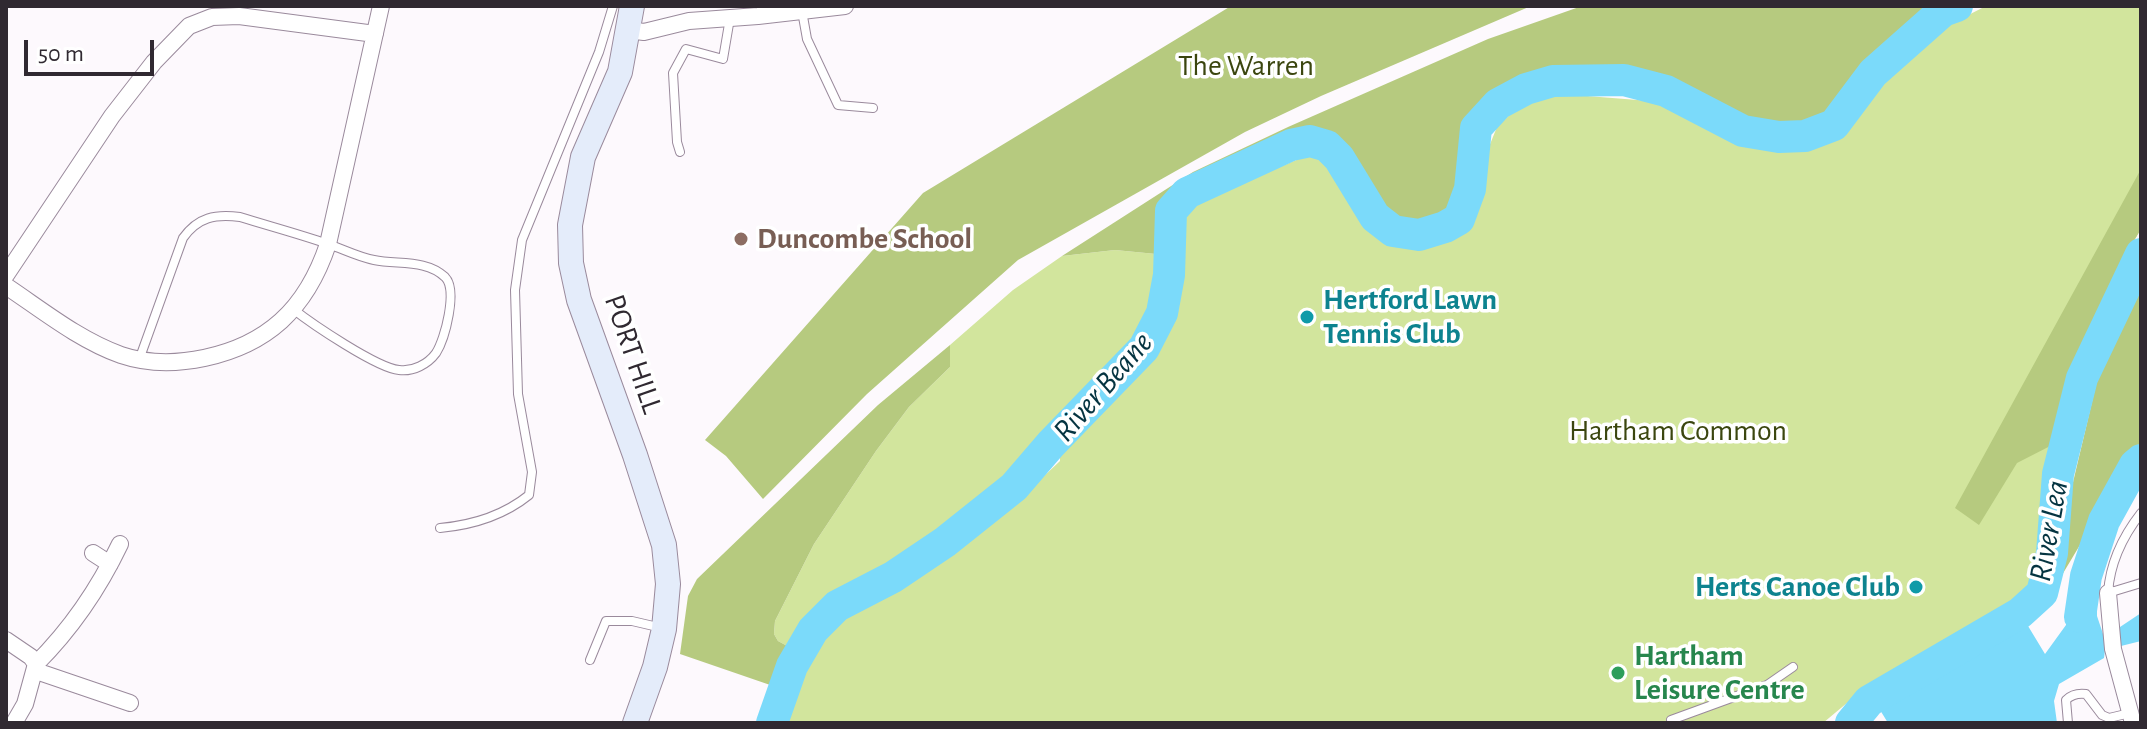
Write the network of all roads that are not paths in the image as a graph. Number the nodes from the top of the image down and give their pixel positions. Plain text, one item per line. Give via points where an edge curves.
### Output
1 (381, 6) edge
2 (613, 6) edge
3 (845, 6) edge
4 (802, 11) junction
5 (730, 17) junction
6 (630, 18) edge
7 (375, 34) junction
8 (873, 108) dead end
9 (680, 152) dead end
10 (328, 244) junction
11 (6, 275) edge
12 (6, 286) edge
13 (292, 309) junction
14 (139, 360) junction
15 (2141, 513) edge
16 (440, 528) dead end
17 (120, 544) dead end
18 (93, 553) dead end
19 (110, 564) junction
20 (2141, 583) edge
21 (2108, 593) junction
22 (664, 629) junction
23 (6, 640) edge
24 (590, 660) dead end
25 (36, 667) junction
26 (1793, 667) dead end
27 (130, 703) dead end
28 (2131, 718) edge
29 (14, 723) edge
30 (635, 723) edge
31 (1672, 723) edge
32 (2068, 723) edge

1 - 7 street
2 - 16 lane via 522,240 515,290 516,349 532,472 529,495 512,509 468,525
3 - 4 street
4 - 5 street
4 - 8 lane via 807,39 838,105
5 - 6 street via 644,32
5 - 9 lane via 723,59 686,49 673,73
6 - 22 main road, PORT HILL via 620,72 583,157 570,225 571,263 664,545
7 - 10 street
7 - 11 street via 239,16 212,17 189,26 112,116
10 - 13 street via 315,277
10 - 13 lane via 375,261 414,263 447,279 451,303 434,355 410,370 386,367
10 - 14 lane via 226,215 191,227 178,248
12 - 14 street via 80,335
13 - 14 street via 278,323 222,353 173,363
15 - 21 lane via 2118,552
17 - 19 street
18 - 19 street
19 - 25 street via 93,597
20 - 21 lane
21 - 28 street via 2113,649
22 - 24 lane via 606,621
22 - 30 main road, PORT HILL
23 - 25 street via 31,657
25 - 27 street
25 - 29 street
26 - 31 lane via 1767,685
28 - 32 lane via 2102,715 2086,694 2079,694 2066,700

